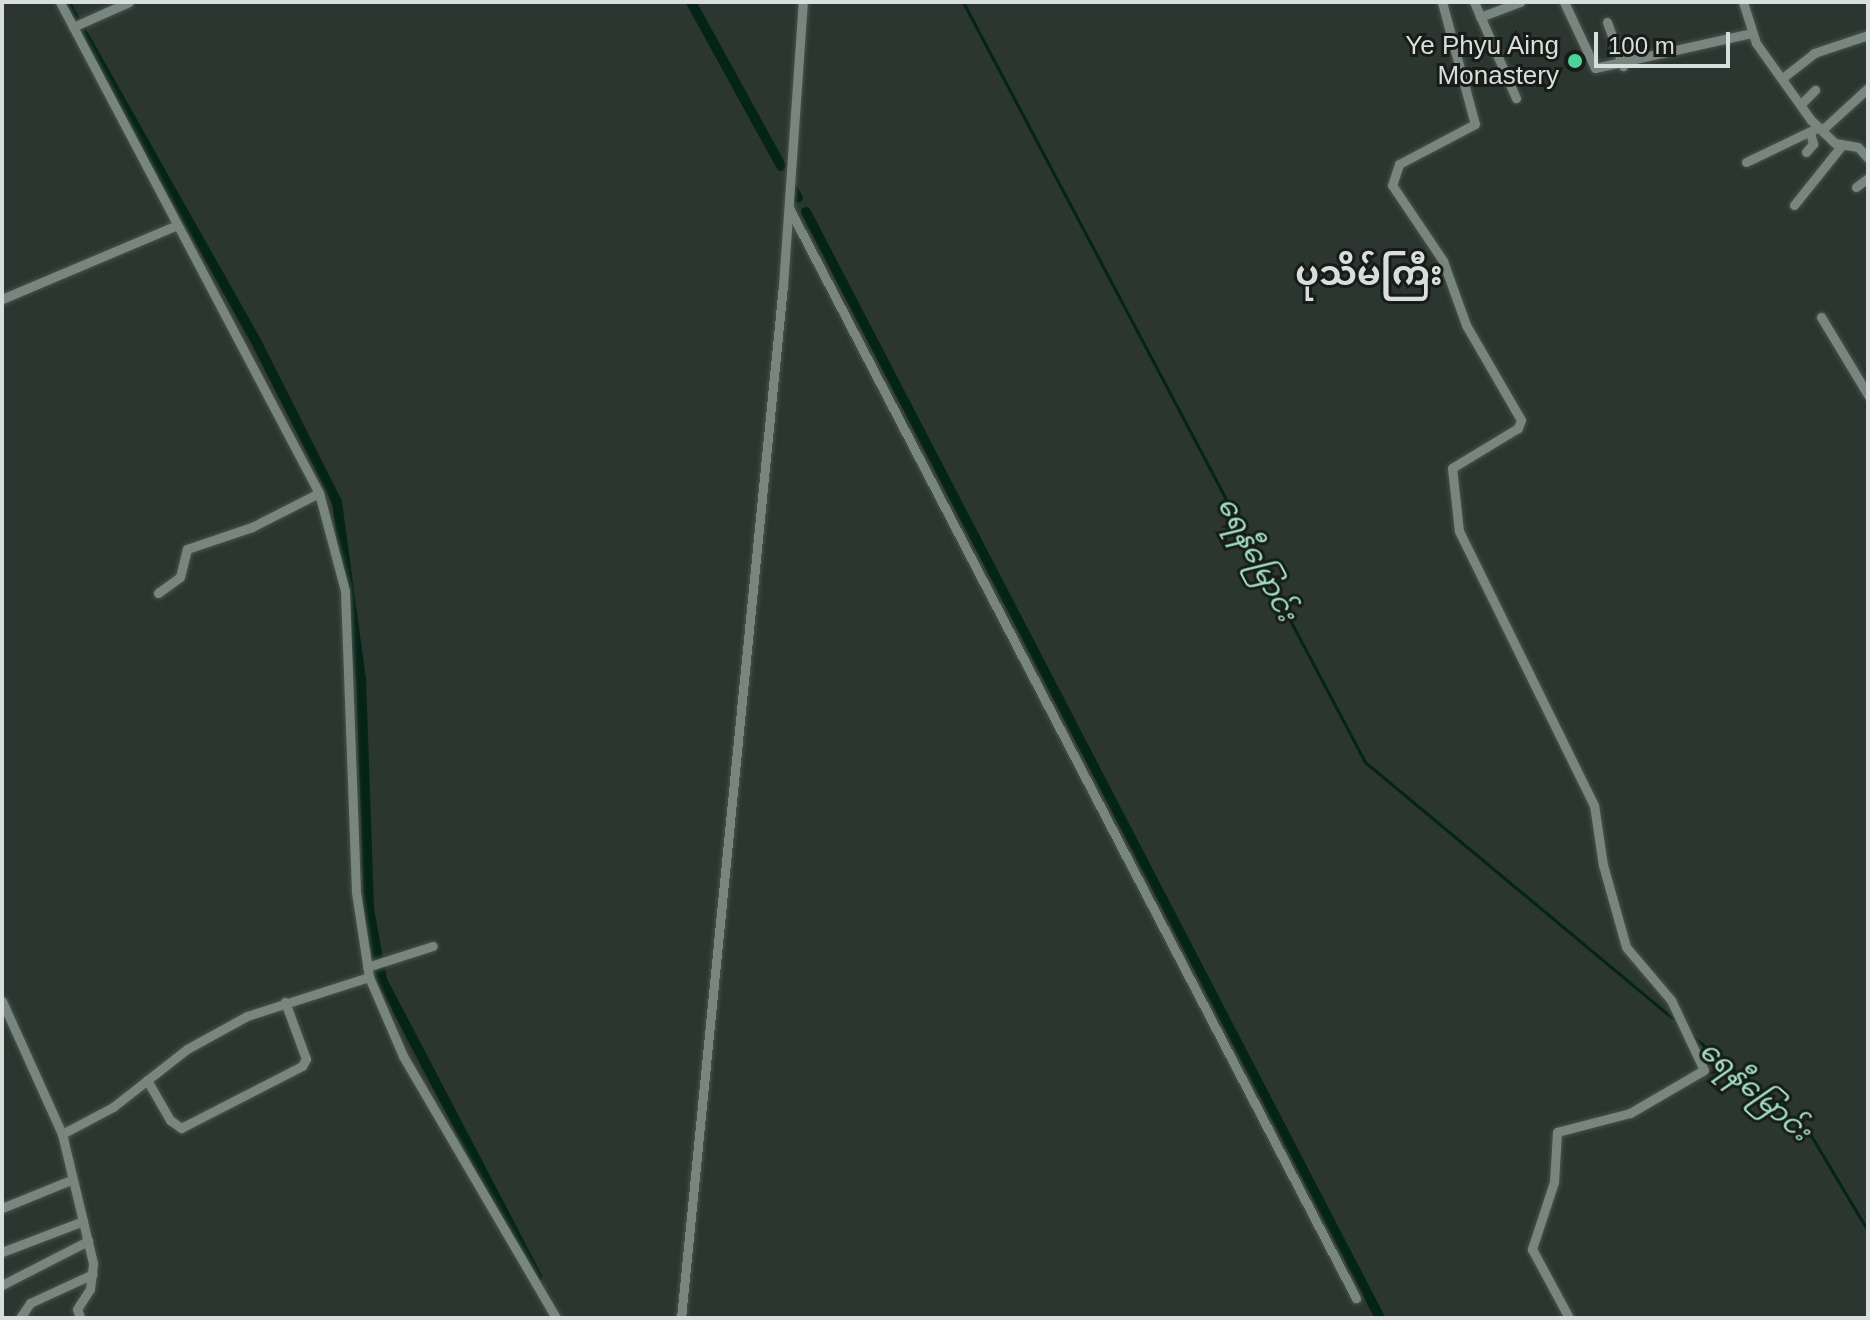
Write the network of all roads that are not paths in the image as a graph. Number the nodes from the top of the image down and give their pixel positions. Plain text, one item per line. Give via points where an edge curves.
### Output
1 (60, 2) edge
2 (129, 2) edge
3 (803, 2) edge
4 (1442, 2) edge
5 (1474, 2) edge
6 (1520, 2) edge
7 (1564, 2) edge
8 (1743, 2) edge
9 (1480, 17) junction
10 (1607, 22) dead end
11 (76, 25) junction
12 (1752, 33) junction
13 (1868, 35) edge
14 (1623, 66) junction
15 (1785, 76) junction
16 (1868, 88) edge
17 (1815, 90) dead end
18 (1516, 98) dead end
19 (1801, 104) junction
20 (1817, 130) junction
21 (1842, 145) junction
22 (1806, 152) dead end
23 (1866, 152) edge
24 (1746, 162) dead end
25 (1868, 178) edge
26 (1856, 187) dead end
27 (787, 205) junction
28 (1794, 205) dead end
29 (175, 226) junction
30 (2, 299) edge
31 (1821, 317) dead end
32 (1867, 389) edge
33 (319, 493) junction
34 (158, 593) dead end
35 (433, 946) dead end
36 (373, 968) junction
37 (2, 1001) edge
38 (285, 1002) junction
39 (147, 1080) junction
40 (62, 1134) junction
41 (71, 1180) junction
42 (2, 1208) edge
43 (83, 1221) junction
44 (88, 1241) junction
45 (2, 1252) edge
46 (93, 1274) junction
47 (2, 1285) edge
48 (1356, 1298) dead end
49 (20, 1318) edge
50 (80, 1318) edge
51 (556, 1318) edge
52 (681, 1318) edge
53 (1569, 1318) edge

1 - 11 street
2 - 11 street
3 - 27 street
4 - 53 street via 1475,124 1399,164 1392,185 1443,261 1461,298 1466,325 1521,420 1518,428 1452,468 1459,531 1594,805 1603,865 1626,947 1671,1000 1704,1070 1630,1113 1557,1132 1554,1182 1532,1249 1568,1306
5 - 9 street
6 - 9 street
7 - 14 street via 1589,62 1595,68
8 - 12 street
9 - 18 street
10 - 14 street
11 - 29 street
12 - 14 street
12 - 15 street
13 - 15 street via 1814,53
15 - 19 street
16 - 20 street
17 - 19 street
19 - 20 street
20 - 21 street
20 - 22 street
20 - 24 street
21 - 23 street
21 - 28 street
25 - 26 street
27 - 48 street
27 - 52 street
29 - 30 street
29 - 33 street
31 - 32 street
33 - 34 street via 252,527 187,549 180,577
33 - 36 street via 345,591 356,892
35 - 36 street
36 - 38 street
36 - 51 street via 403,1056
37 - 40 street
38 - 39 street via 187,1049
38 - 39 street via 306,1059 302,1066 181,1128 170,1120
39 - 40 street via 113,1107
40 - 41 street
41 - 42 street
41 - 43 street
43 - 44 street
43 - 45 street
44 - 46 street
44 - 47 street
46 - 49 street via 30,1303
46 - 50 street via 77,1309

